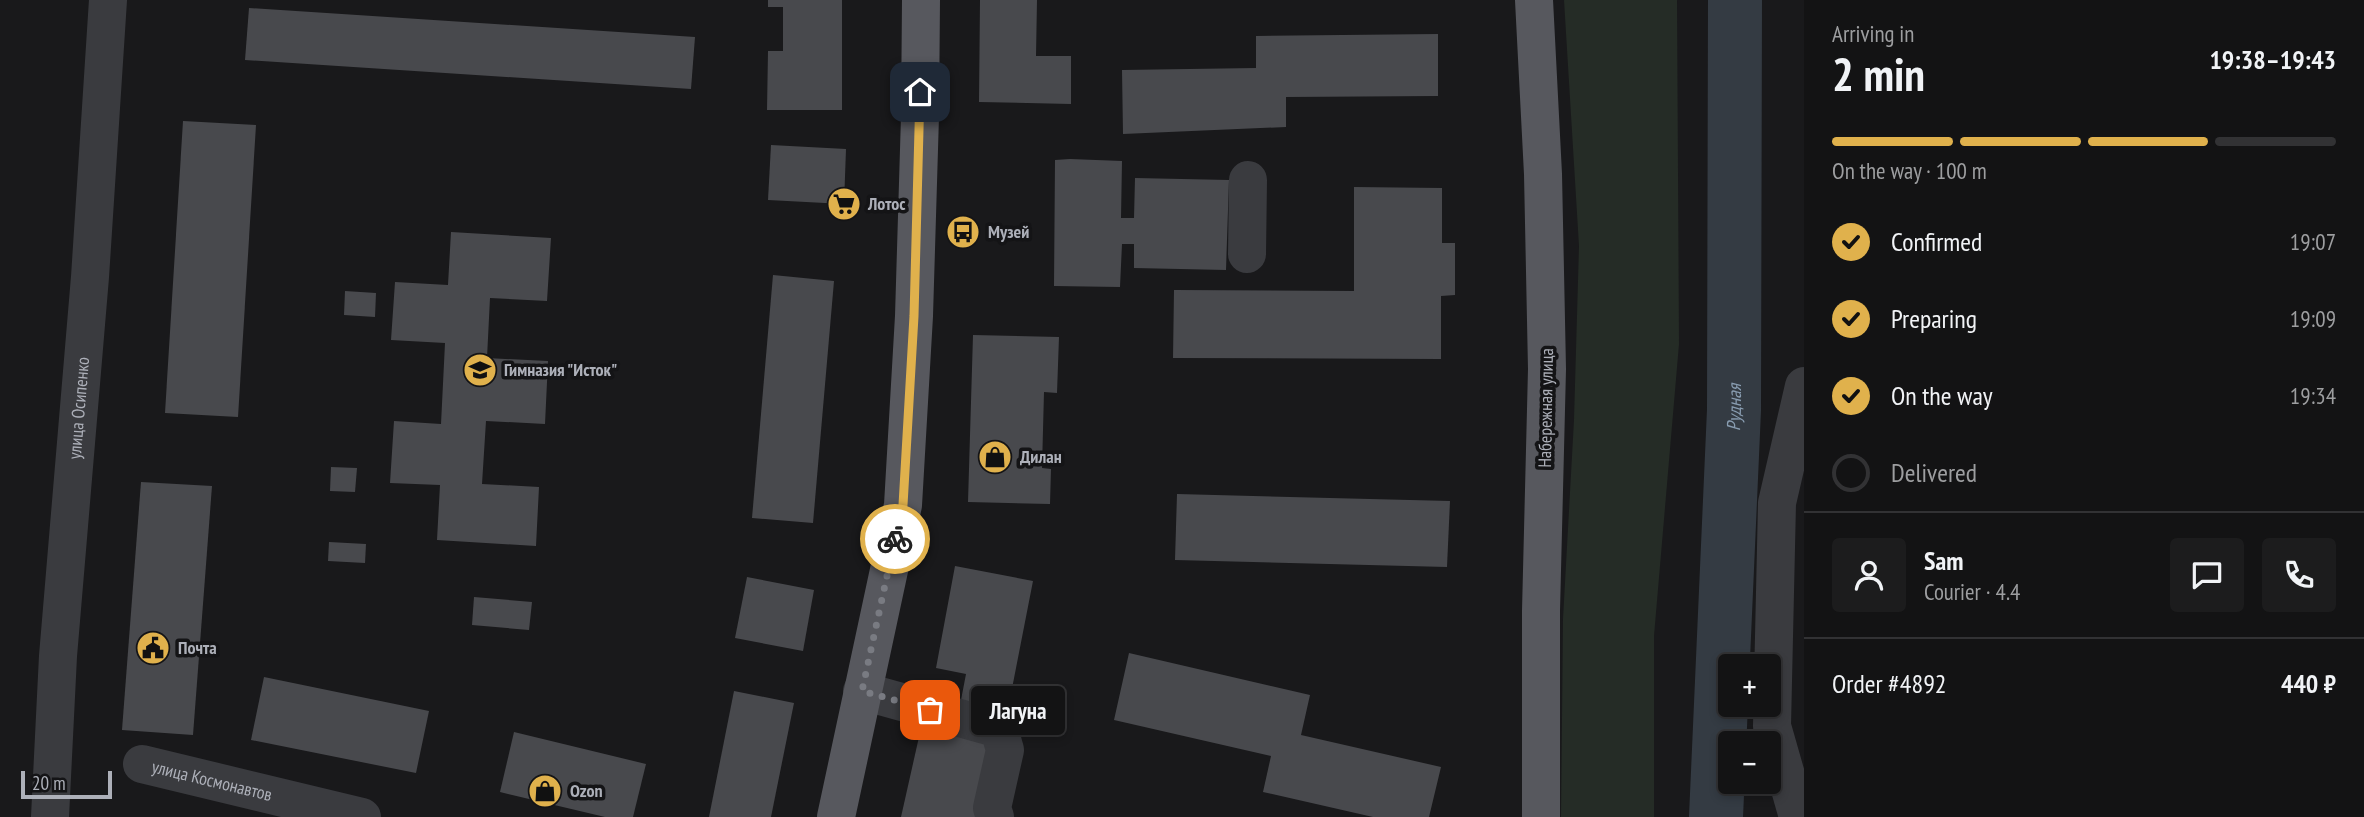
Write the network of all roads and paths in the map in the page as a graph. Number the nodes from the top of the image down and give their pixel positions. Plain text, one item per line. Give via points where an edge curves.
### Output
1 (108, 0) edge
2 (921, 0) edge
3 (1534, 0) edge
4 (1248, 180) dead end
5 (1247, 254) dead end
6 (1804, 386) edge
7 (862, 691) junction
8 (142, 764) dead end
9 (50, 817) edge
10 (362, 817) edge
11 (836, 817) edge
12 (995, 817) edge
13 (1541, 817) edge
14 (1798, 817) edge

1 - 9 street, улица Осипенко
2 - 7 main road via 914,316 903,505
3 - 13 main road, Набережная улица via 1547,369
4 - 5 street
6 - 14 street via 1777,503 1772,726
7 - 11 main road
7 - 12 street via 999,729 1005,750 992,808
8 - 10 street, улица Космонавтов

